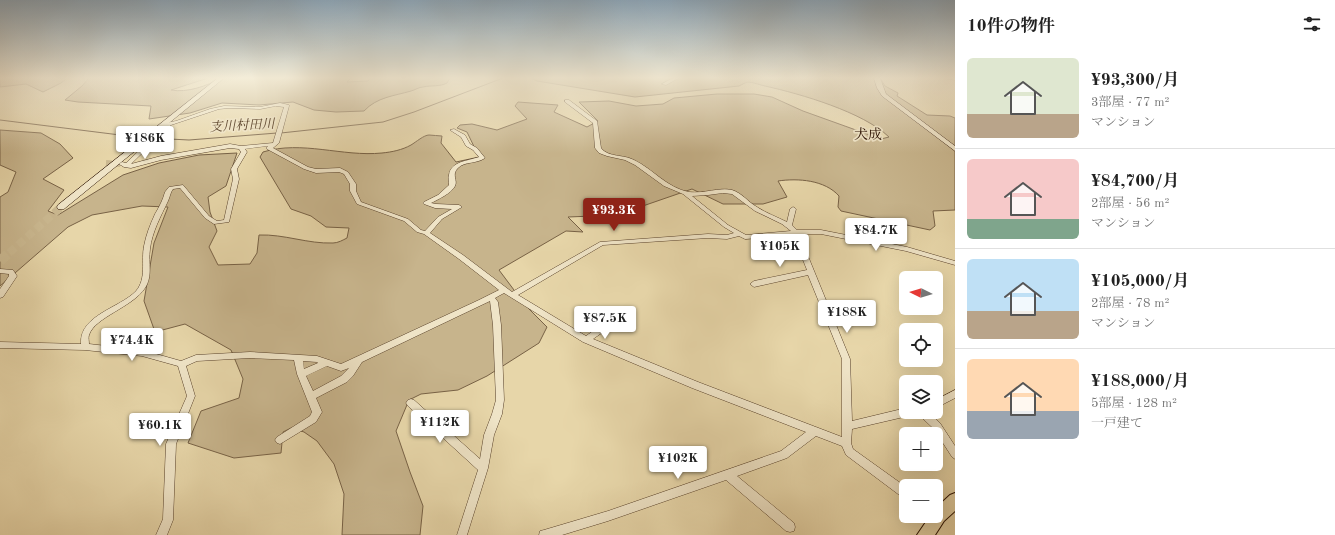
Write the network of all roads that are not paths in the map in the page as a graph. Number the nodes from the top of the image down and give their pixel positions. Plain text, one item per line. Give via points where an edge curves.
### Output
1 (192, 103) edge
2 (568, 103) edge
3 (895, 103) edge
4 (166, 125) junction
5 (452, 130) dead end
6 (151, 138) junction
7 (276, 143) junction
8 (241, 148) junction
9 (954, 148) edge
10 (685, 193) junction
11 (61, 207) tunnel mouth
12 (793, 209) dead end
13 (788, 225) junction
14 (426, 233) junction
15 (796, 233) junction
16 (739, 234) junction
17 (955, 263) edge
18 (0, 271) edge
19 (810, 272) junction
20 (754, 284) dead end
21 (504, 290) junction
22 (0, 295) edge
23 (512, 295) junction
24 (491, 297) junction
25 (610, 323) dead end
26 (586, 340) junction
27 (0, 345) edge
28 (85, 347) junction
29 (298, 358) junction
30 (359, 360) junction
31 (326, 363) junction
32 (181, 364) junction
33 (337, 368) junction
34 (301, 374) junction
35 (342, 380) junction
36 (955, 394) edge
37 (311, 396) junction
38 (943, 400) edge
39 (411, 403) dead end
40 (899, 414) edge
41 (930, 419) edge
42 (847, 426) junction
43 (815, 431) junction
44 (280, 440) dead end
45 (846, 443) junction
46 (955, 454) edge
47 (483, 468) junction
48 (727, 474) junction
49 (899, 488) edge
50 (955, 500) edge
51 (943, 510) edge
52 (932, 523) edge
53 (790, 527) dead end
54 (161, 535) edge
55 (462, 535) edge
56 (544, 535) edge
57 (925, 535) edge

1 - 4 street
2 - 10 street via 595,122 596,143 600,152 632,161 667,186
3 - 9 street
4 - 6 street
4 - 7 street via 220,108 260,108 284,104 287,106
5 - 14 street via 463,136 468,145 476,149 482,158 456,166 452,173 452,186 426,204 459,207 440,218
6 - 8 street via 124,165 230,146
6 - 11 street
7 - 8 street
7 - 14 street via 268,148 306,168 316,171 340,170 346,173 353,184 353,191 359,203 406,220 419,231
8 - 28 street via 244,152 234,169 236,179 227,221 216,222 207,217 181,186 172,188 168,192 168,198 161,208 147,244 147,269 143,286 89,328 85,336
10 - 13 street via 694,195 722,190 733,192 753,208
10 - 16 street
12 - 13 street
13 - 15 street
14 - 21 street
15 - 16 street via 753,238
15 - 17 street via 828,233 907,249
15 - 19 street
16 - 23 street via 727,238 708,236 602,243
18 - 22 street via 11,272 13,276
19 - 20 street
19 - 42 street via 846,359
21 - 23 street
21 - 24 street
23 - 26 street
24 - 30 street
24 - 47 street via 497,325 500,400 489,435
25 - 26 street
26 - 43 street
27 - 28 street
28 - 32 street via 142,353
29 - 31 street via 317,359
29 - 32 street via 250,355 196,358
29 - 34 street
30 - 33 street
30 - 35 street via 350,374
31 - 33 street
31 - 34 street
32 - 54 street via 191,396 171,444 168,520
33 - 35 street
34 - 37 street
35 - 37 street
36 - 38 street
37 - 44 street via 317,412 313,419
39 - 47 street
40 - 42 street
41 - 46 street
42 - 45 street
43 - 45 street
43 - 48 street via 784,455
45 - 49 street via 849,452
47 - 55 street
48 - 53 street
48 - 56 street via 608,516
50 - 51 main road
52 - 57 main road

